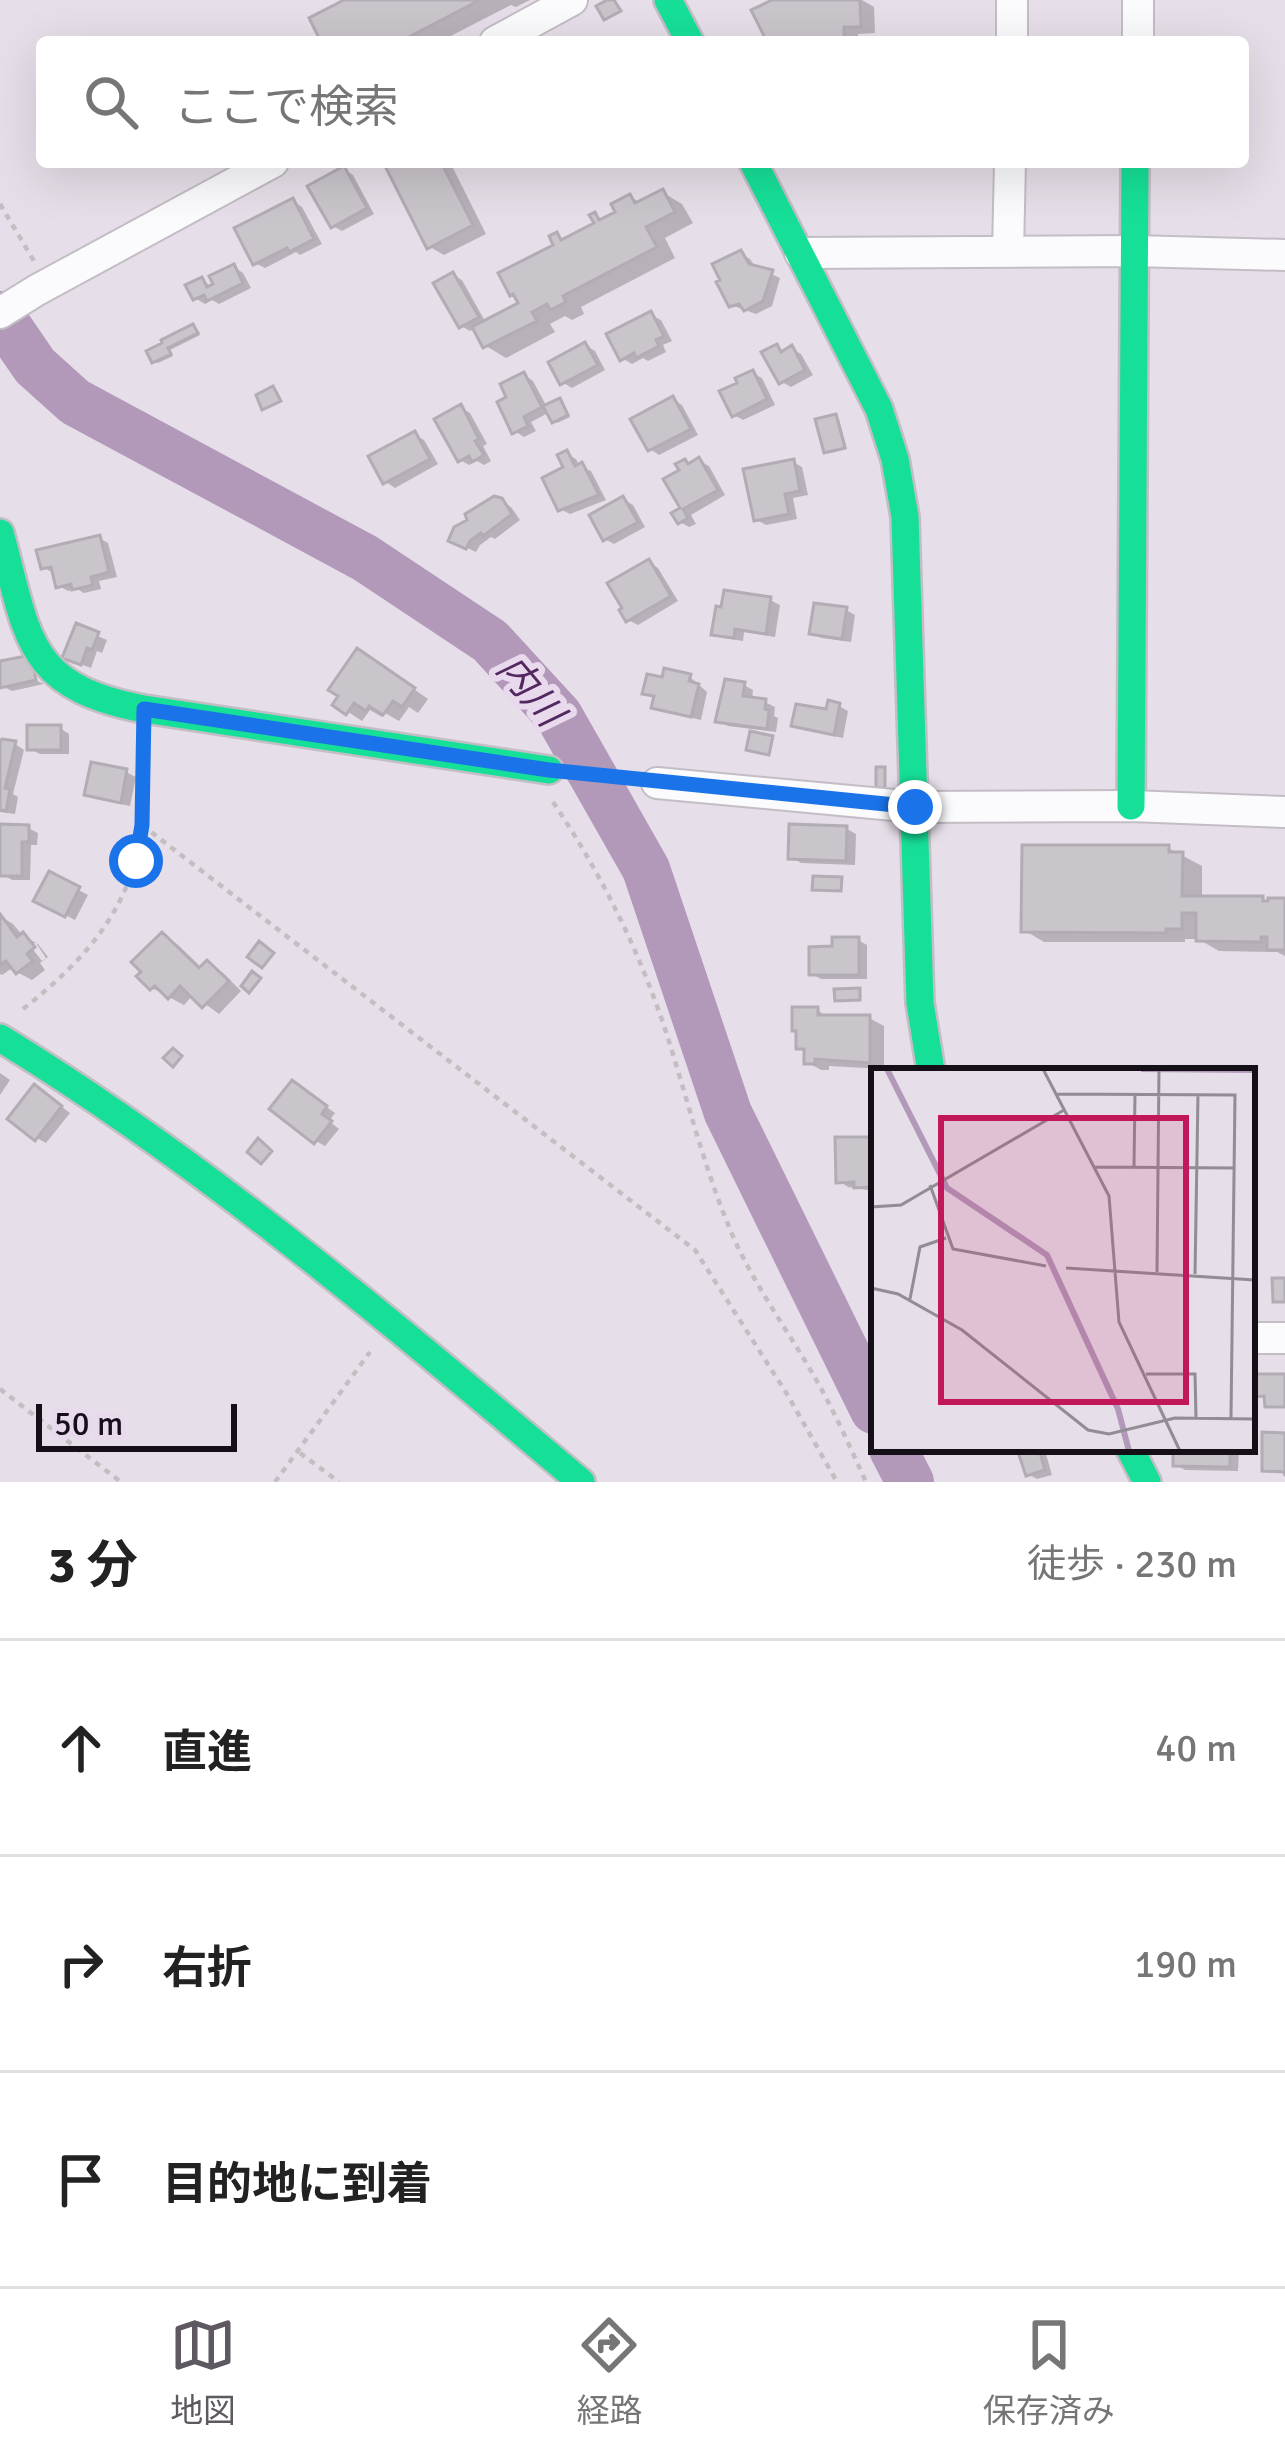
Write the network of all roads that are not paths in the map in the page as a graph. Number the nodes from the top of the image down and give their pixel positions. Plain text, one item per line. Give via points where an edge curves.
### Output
1 (572, 0) edge
2 (668, 0) edge
3 (1012, 0) edge
4 (1138, 0) edge
5 (506, 36) edge
6 (687, 36) edge
7 (1012, 36) edge
8 (1138, 36) edge
9 (262, 168) edge
10 (755, 168) edge
11 (1010, 168) edge
12 (1136, 168) edge
13 (1134, 251) junction
14 (1009, 252) junction
15 (800, 253) junction
16 (1285, 256) edge
17 (0, 313) edge
18 (0, 532) edge
19 (539, 769) road end
20 (657, 783) road end
21 (1131, 806) junction
22 (915, 807) junction
23 (1285, 812) edge
24 (8, 1027) edge
25 (931, 1068) edge
26 (1132, 1452) edge
27 (581, 1482) edge
28 (1147, 1482) edge

1 - 5 street
2 - 6 street
3 - 7 street
4 - 8 street
9 - 17 street
10 - 15 street
11 - 14 street
12 - 13 street
13 - 14 street
13 - 16 street
13 - 21 street
14 - 15 street
15 - 22 street via 895,459 905,517
18 - 19 street via 34,645 47,668 87,694
20 - 22 street
21 - 22 street
21 - 23 street
22 - 25 street via 920,1004
24 - 27 street via 224,1190
26 - 28 street

